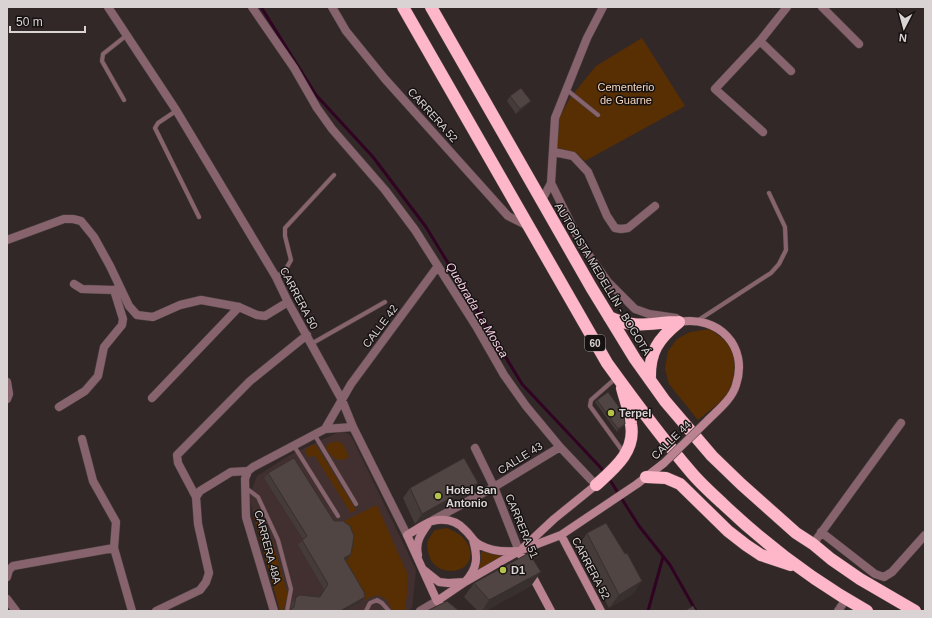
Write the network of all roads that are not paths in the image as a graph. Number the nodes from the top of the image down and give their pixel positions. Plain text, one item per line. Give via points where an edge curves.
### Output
1 (108, 7) edge
2 (252, 7) edge
3 (332, 7) edge
4 (403, 7) edge
5 (431, 7) edge
6 (603, 7) edge
7 (787, 7) edge
8 (822, 7) edge
9 (127, 35) junction
10 (760, 41) junction
11 (859, 44) dead end
12 (791, 71) dead end
13 (566, 90) junction
14 (124, 100) dead end
15 (176, 110) junction
16 (598, 115) dead end
17 (763, 132) dead end
18 (554, 152) junction
19 (334, 176) dead end
20 (551, 183) junction
21 (769, 193) dead end
22 (542, 200) junction
23 (655, 206) dead end
24 (199, 217) dead end
25 (529, 226) junction
26 (7, 240) edge
27 (438, 266) junction
28 (276, 278) junction
29 (74, 284) dead end
30 (117, 288) junction
31 (288, 302) junction
32 (385, 302) dead end
33 (239, 307) junction
34 (609, 318) junction
35 (688, 321) junction
36 (306, 335) junction
37 (311, 344) junction
38 (618, 379) junction
39 (650, 380) junction
40 (7, 382) edge
41 (7, 398) edge
42 (152, 398) dead end
43 (342, 400) junction
44 (59, 407) dead end
45 (901, 423) dead end
46 (353, 427) junction
47 (325, 429) junction
48 (314, 434) junction
49 (82, 438) dead end
50 (293, 445) junction
51 (560, 447) junction
52 (476, 448) dead end
53 (623, 459) junction
54 (248, 471) junction
55 (641, 481) junction
56 (598, 483) junction
57 (494, 487) junction
58 (246, 488) junction
59 (196, 497) junction
60 (356, 504) dead end
61 (338, 516) dead end
62 (430, 522) junction
63 (820, 532) junction
64 (407, 535) junction
65 (561, 535) junction
66 (925, 535) edge
67 (473, 540) junction
68 (813, 544) junction
69 (114, 548) junction
70 (519, 551) junction
71 (421, 566) junction
72 (800, 568) junction
73 (7, 577) edge
74 (465, 582) junction
75 (7, 599) edge
76 (846, 599) junction
77 (437, 601) junction
78 (16, 611) edge
79 (132, 611) edge
80 (156, 611) edge
81 (274, 611) edge
82 (287, 611) edge
83 (366, 611) edge
84 (389, 611) edge
85 (420, 611) edge
86 (449, 611) edge
87 (551, 611) edge
88 (601, 611) edge
89 (838, 611) edge
90 (867, 611) edge
91 (915, 611) edge

1 - 9 street, CARRERA 50
2 - 27 street via 332,129 385,190
3 - 25 street, CARRERA 52 via 346,31 385,79 508,216
4 - 25 highway, 60
5 - 22 highway, AUTOPISTA MEDELLÍN - BOGOTÁ / 60
6 - 13 street
7 - 10 street
8 - 11 street
9 - 14 lane via 103,54 102,61
9 - 15 street, CARRERA 50
10 - 12 street
10 - 17 street via 715,89
13 - 16 lane
13 - 18 street via 555,118
15 - 24 lane via 155,128
15 - 28 street, CARRERA 50
18 - 20 street
18 - 23 street via 574,156 588,172 615,228 628,228
19 - 28 lane via 285,228 291,260
20 - 22 street
20 - 35 street via 581,244 608,282 635,309
21 - 35 lane via 785,227 786,250 779,264 760,280
22 - 34 highway, AUTOPISTA MEDELLÍN - BOGOTÁ / 60
25 - 38 highway, 60
26 - 30 street via 64,219 81,222 94,237
27 - 43 street, CALLE 42 via 351,384
27 - 51 street via 504,375
28 - 31 street, CARRERA 50
29 - 30 street via 82,290
30 - 33 street via 137,315 153,317 180,305 201,300
30 - 44 street via 122,324 104,347 98,376 85,391
31 - 33 street via 265,316
31 - 36 street, CARRERA 50
32 - 37 lane
33 - 42 street
34 - 35 highway via 625,324 640,325
34 - 39 highway, AUTOPISTA MEDELLÍN - BOGOTÁ / 60
35 - 39 highway via 669,330 657,344 650,362
35 - 55 street, CALLE 44, bridge via 713,325 733,342 739,365 736,385 730,396 708,420 664,463
36 - 37 street, CARRERA 50
36 - 59 street via 250,381 177,455 178,463
37 - 43 street, CARRERA 50
38 - 53 highway via 632,435
38 - 53 lane via 591,400 590,406
38 - 72 highway, 60 via 690,471 753,531
39 - 68 highway, AUTOPISTA MEDELLÍN - BOGOTÁ / 60 via 712,456 775,515
40 - 41 street
43 - 46 street, CARRERA 50
43 - 47 street, CALLE 42
45 - 63 street
46 - 47 street
46 - 64 street, CARRERA 50
47 - 48 street
48 - 50 street
48 - 60 lane
49 - 69 street via 93,481 116,522
50 - 54 street
50 - 61 lane
51 - 56 street
51 - 57 street, CALLE 43
52 - 57 street, CARRERA 51
53 - 56 highway
54 - 58 street, CARRERA 48A
54 - 59 street via 231,472 200,491
55 - 65 street, CALLE 44
55 - 72 highway via 666,478 680,484 746,545 761,555
56 - 70 street, CALLE 44
57 - 62 street, CALLE 43
57 - 70 street, CARRERA 51
58 - 81 street, CARRERA 48A via 246,517
58 - 82 lane via 258,497 278,540 291,589
59 - 80 street via 198,524 209,573 206,582 200,590
62 - 64 street, CALLE 43
62 - 67 street via 446,519 457,523
62 - 71 street via 419,536 417,548
63 - 66 street via 875,574 884,577 892,572
63 - 68 street
64 - 71 street, CARRERA 50
65 - 70 street, CALLE 44
65 - 88 street, CARRERA 52
67 - 70 street via 490,549
67 - 74 street via 476,562 473,573
68 - 91 highway, AUTOPISTA MEDELLÍN - BOGOTÁ / 60 via 860,579
69 - 73 street via 13,566
69 - 79 street
70 - 74 street, CALLE 44
70 - 87 street, CARRERA 51
71 - 74 street via 439,582
71 - 77 street, CARRERA 50
72 - 76 highway, 60
74 - 77 street, CALLE 44
75 - 78 street
76 - 89 street
76 - 90 highway, 60
77 - 85 street, CALLE 44
77 - 86 street, CARRERA 50
83 - 84 lane via 370,603 377,600

